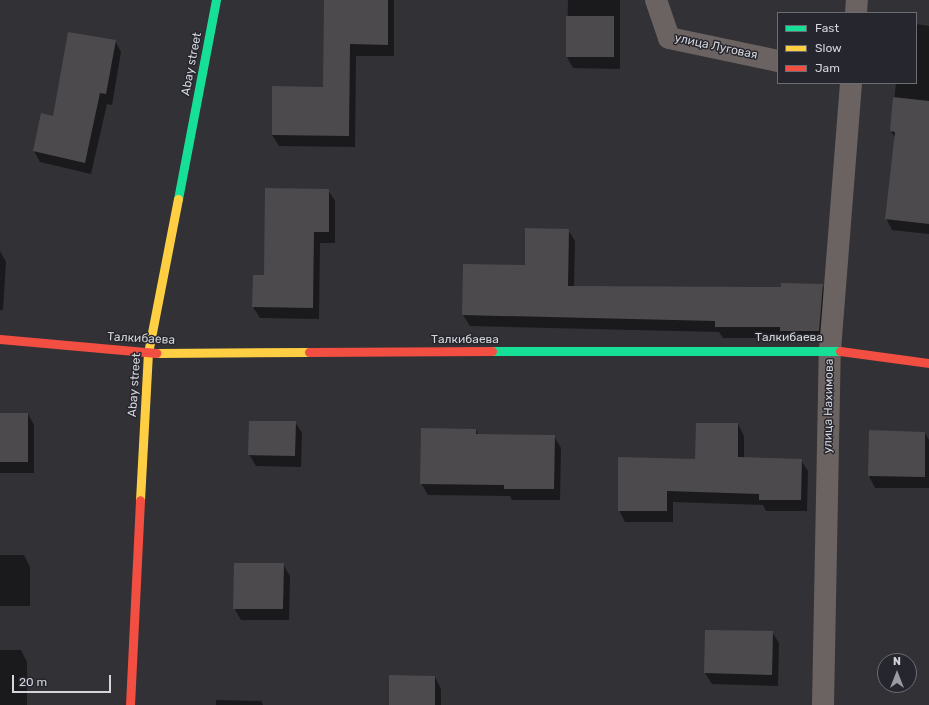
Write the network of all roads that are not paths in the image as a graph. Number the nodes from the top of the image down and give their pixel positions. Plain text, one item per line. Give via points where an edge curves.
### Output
1 (216, 0) edge
2 (656, 0) edge
3 (857, 0) edge
4 (856, 12) edge
5 (777, 61) edge
6 (851, 84) edge
7 (0, 338) edge
8 (830, 350) junction
9 (148, 353) junction
10 (929, 364) edge
11 (130, 705) edge
12 (823, 705) edge

1 - 9 street, Abay street
2 - 5 street, улица Луговая via 669,38
3 - 4 street
6 - 8 street, улица Нахимова
7 - 9 street, Талкибаева
8 - 9 street, Талкибаева
8 - 10 street, Талкибаева
8 - 12 street, улица Нахимова
9 - 11 street, Abay street

